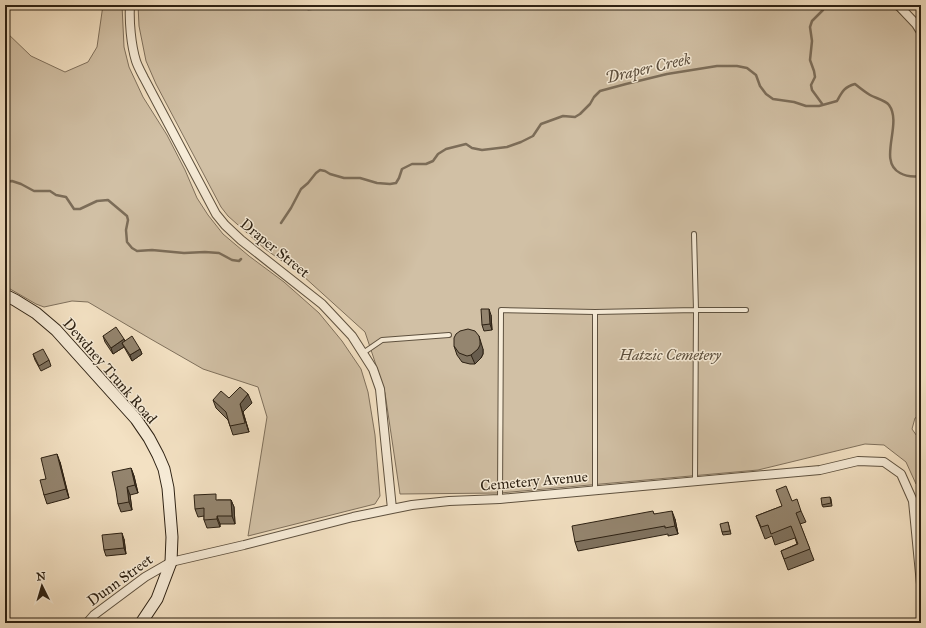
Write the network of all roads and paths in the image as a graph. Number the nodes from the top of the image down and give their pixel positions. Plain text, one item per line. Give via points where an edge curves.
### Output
1 (130, 5) edge
2 (898, 5) edge
3 (921, 32) edge
4 (694, 234) dead end
5 (5, 295) edge
6 (696, 310) junction
7 (746, 310) dead end
8 (595, 312) junction
9 (449, 335) dead end
10 (363, 354) junction
11 (695, 481) junction
12 (595, 490) junction
13 (500, 499) junction
14 (392, 509) junction
15 (171, 562) junction
16 (921, 584) edge
17 (87, 623) edge
18 (141, 623) edge

1 - 10 street, Draper Street via 131,34 136,62 216,214 240,240 322,304 352,336
2 - 3 street
4 - 6 lane
5 - 15 main road, Dewdney Trunk Road via 36,313 56,330 136,419 149,438 164,469 168,488 172,536
6 - 7 lane
6 - 8 lane
6 - 11 lane
8 - 12 lane
8 - 13 lane via 501,310
9 - 10 lane via 382,340
10 - 14 street, Draper Street via 373,369 380,389
11 - 12 street, Cemetery Avenue
11 - 16 street, Cemetery Avenue via 820,470 858,461 884,462 901,474 913,501
12 - 13 street, Cemetery Avenue
13 - 14 street, Cemetery Avenue via 449,501
14 - 15 street, Cemetery Avenue
15 - 17 street, Dunn Street via 145,577
15 - 18 main road, Dewdney Trunk Road via 157,599

